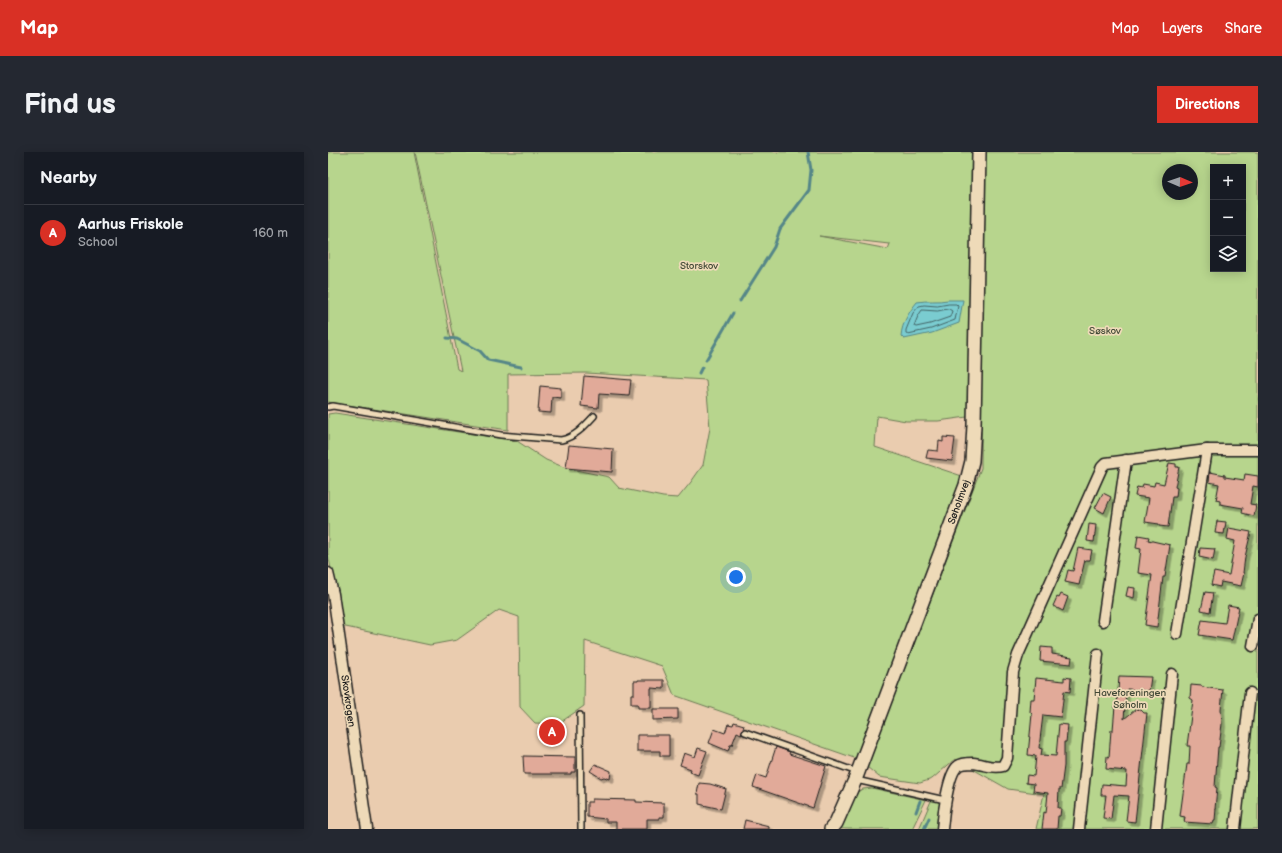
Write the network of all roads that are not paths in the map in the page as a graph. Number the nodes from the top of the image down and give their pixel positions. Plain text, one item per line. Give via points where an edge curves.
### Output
1 (979, 152) edge
2 (328, 406) edge
3 (594, 416) dead end
4 (1208, 450) junction
5 (1258, 450) edge
6 (1126, 460) junction
7 (328, 573) edge
8 (1258, 619) edge
9 (1103, 621) dead end
10 (1177, 634) dead end
11 (1253, 646) dead end
12 (1098, 654) dead end
13 (1172, 674) dead end
14 (1250, 693) dead end
15 (580, 714) dead end
16 (745, 732) dead end
17 (857, 776) junction
18 (945, 800) junction
19 (367, 829) edge
20 (581, 829) edge
21 (831, 829) edge
22 (942, 829) edge
23 (1079, 829) edge
24 (1156, 829) edge
25 (1235, 829) edge

1 - 17 street, Søholmvej via 972,461 966,485
2 - 3 lane via 501,435 561,440 577,434
4 - 5 street
4 - 6 street
4 - 10 street
6 - 9 street
6 - 18 street via 1106,463 1102,467 1018,656 1013,672 1007,758 1003,766 997,768 974,763 958,766 953,771
7 - 19 street, Skovkrogen
8 - 11 street
12 - 23 street
13 - 24 street
14 - 25 street
15 - 20 lane
16 - 17 lane
17 - 18 lane
17 - 21 street, Søholmvej
18 - 22 street

